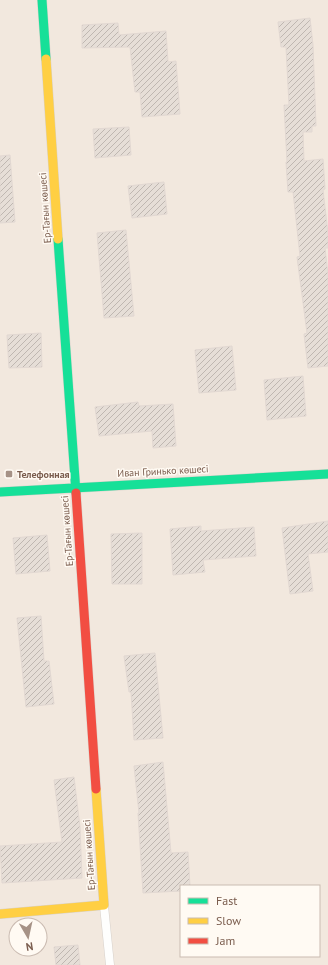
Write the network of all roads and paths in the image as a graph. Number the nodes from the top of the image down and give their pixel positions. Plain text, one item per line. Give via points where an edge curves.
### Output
1 (42, 0) edge
2 (328, 474) edge
3 (75, 487) junction
4 (0, 492) edge
5 (104, 905) junction
6 (0, 914) edge
7 (110, 965) edge

1 - 3 street, Ер-Тағын көшесі
2 - 3 street, Иван Гринько көшесі
3 - 4 street, Иван Гринько көшесі
3 - 5 street, Ер-Тағын көшесі
5 - 6 street
5 - 7 lane, Ер-Тағын көшесі

